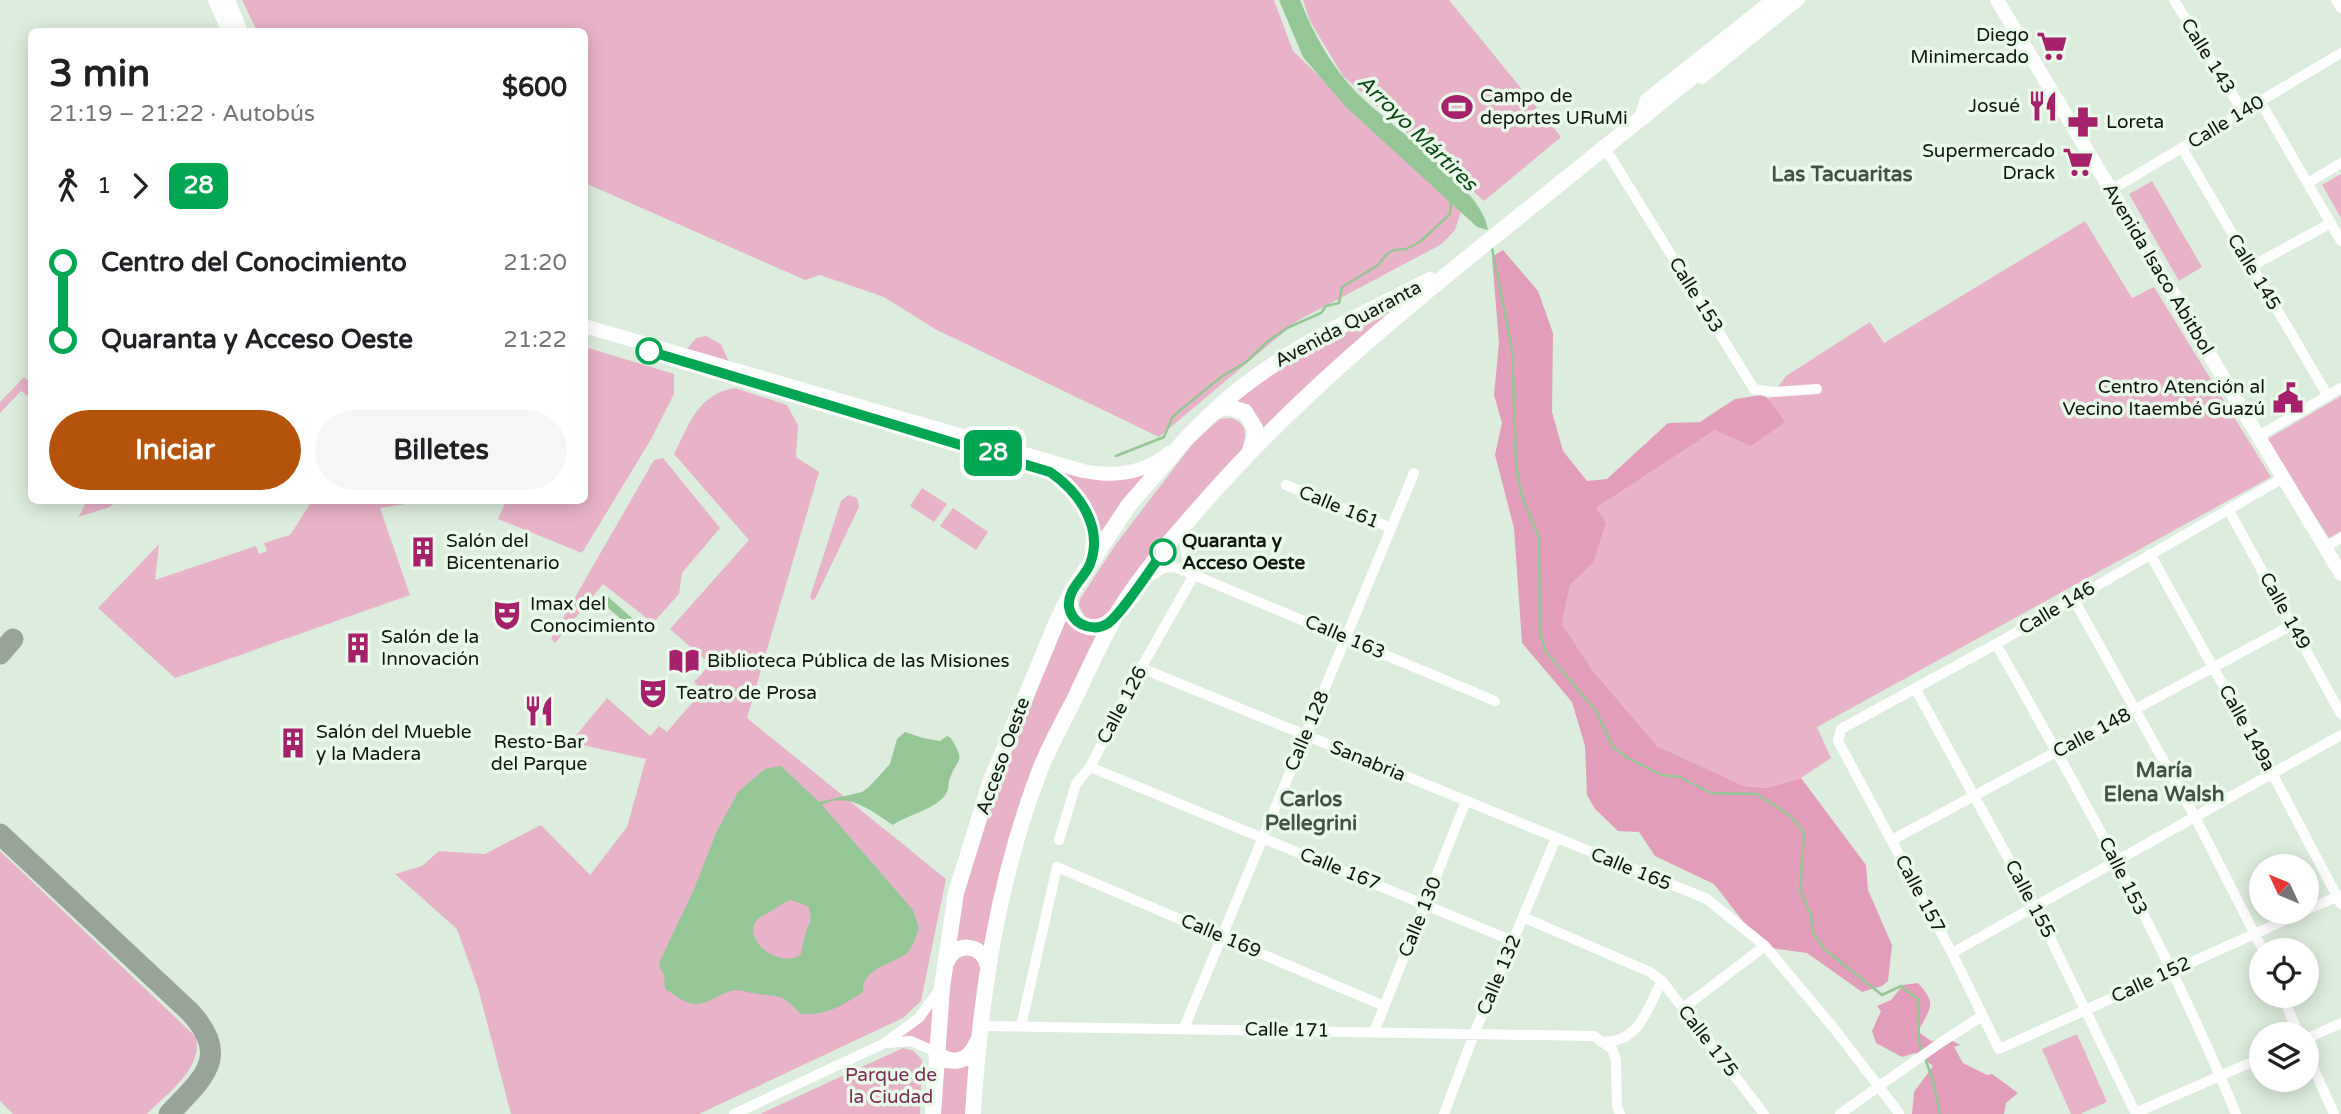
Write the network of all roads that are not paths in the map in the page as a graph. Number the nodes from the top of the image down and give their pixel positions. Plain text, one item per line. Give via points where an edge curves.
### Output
1 (215, 0) edge
2 (228, 0) edge
3 (1770, 0) edge
4 (1788, 0) edge
5 (1800, 0) edge
6 (1997, 0) edge
7 (2174, 0) edge
8 (2336, 0) edge
9 (2341, 8) edge
10 (227, 28) edge
11 (239, 28) edge
12 (2341, 53) edge
13 (2260, 101) junction
14 (2243, 111) junction
15 (1637, 122) junction
16 (1605, 148) junction
17 (2182, 148) junction
18 (2341, 163) edge
19 (2308, 183) junction
20 (2111, 190) junction
21 (2331, 223) junction
22 (2341, 241) edge
23 (1459, 265) junction
24 (2250, 267) junction
25 (588, 327) edge
26 (588, 335) edge
27 (2341, 388) edge
28 (1817, 389) dead end
29 (2328, 396) junction
30 (1210, 415) junction
31 (2259, 436) junction
32 (1185, 440) junction
33 (1248, 453) junction
34 (1414, 473) dead end
35 (2283, 478) junction
36 (1286, 485) dead end
37 (2228, 509) junction
38 (1185, 524) junction
39 (1391, 528) junction
40 (2341, 538) edge
41 (2325, 547) junction
42 (2150, 554) junction
43 (1090, 564) junction
44 (1195, 573) junction
45 (2341, 574) edge
46 (1140, 582) junction
47 (1072, 591) junction
48 (2073, 598) junction
49 (1119, 612) junction
50 (2292, 625) junction
51 (1346, 638) junction
52 (1996, 644) junction
53 (2213, 667) junction
54 (1141, 668) junction
55 (1915, 688) junction
56 (1495, 701) dead end
57 (2135, 709) junction
58 (2341, 714) edge
59 (2341, 734) edge
60 (1305, 735) junction
61 (1838, 741) joint
62 (2057, 751) junction
63 (1090, 767) junction
64 (2272, 774) junction
65 (1974, 796) junction
66 (1466, 801) junction
67 (2195, 817) junction
68 (1263, 837) junction
69 (1556, 838) junction
70 (1059, 840) dead end
71 (1892, 840) junction
72 (2116, 861) junction
73 (2340, 899) edge
74 (1425, 904) junction
75 (2319, 906) edge
76 (2035, 907) junction
77 (1523, 917) junction
78 (2275, 924) edge
79 (2255, 933) junction
80 (1222, 936) junction
81 (2257, 938) edge
82 (1513, 941) junction
83 (1765, 946) junction
84 (1952, 953) junction
85 (946, 963) junction
86 (988, 966) junction
87 (2172, 971) junction
88 (1662, 981) junction
89 (942, 987) junction
90 (1384, 1006) junction
91 (1683, 1008) junction
92 (2087, 1010) junction
93 (1982, 1016) junction
94 (2341, 1023) edge
95 (1021, 1026) junction
96 (1184, 1028) junction
97 (1374, 1032) junction
98 (2319, 1032) edge
99 (979, 1034) junction
100 (1474, 1034) junction
101 (1598, 1039) junction
102 (883, 1044) junction
103 (1999, 1049) joint
104 (936, 1052) junction
105 (2249, 1063) edge
106 (2220, 1075) junction
107 (2319, 1080) edge
108 (1878, 1087) junction
109 (1899, 1113) edge
110 (734, 1114) edge
111 (933, 1114) edge
112 (973, 1114) edge
113 (1444, 1114) edge
114 (1620, 1114) edge
115 (1764, 1114) edge
116 (1840, 1114) edge
117 (2135, 1114) edge
118 (2236, 1114) edge
119 (2334, 1114) edge

1 - 10 main road
2 - 11 main road
3 - 15 street via 1646,99
4 - 15 highway
5 - 15 street via 1645,124
6 - 20 main road, Avenida Isaco Abitbol
7 - 14 street, Calle 143
8 - 9 street
12 - 13 street, Calle 140
13 - 14 street, Calle 140
13 - 19 street, Calle 143
14 - 17 street, Calle 140
15 - 16 highway
16 - 23 highway, Avenida Quaranta
16 - 28 street, Calle 153 via 1754,389
17 - 20 street, Calle 140
17 - 24 street, Calle 145
18 - 19 street
19 - 21 street, Calle 143
20 - 31 main road, Avenida Isaco Abitbol
21 - 22 street, Calle 143
21 - 24 street
23 - 30 highway, Avenida Quaranta via 1306,343
23 - 33 highway, Avenida Quaranta via 1337,367
24 - 29 street, Calle 145
25 - 32 main road via 1083,471 1115,475 1146,468
26 - 43 main road via 1042,468 1069,487 1085,508 1094,536
27 - 29 street
29 - 31 street
30 - 32 highway, Avenida Quaranta
30 - 33 highway via 1228,407 1245,412 1255,428
31 - 35 main road, Avenida Isaco Abitbol
32 - 43 highway, Acceso Oeste via 1128,506
33 - 38 highway, Acceso Oeste
34 - 39 street, Calle 128
35 - 37 street, Calle 146
35 - 41 main road, Avenida Isaco Abitbol
36 - 39 street, Calle 161
37 - 42 street, Calle 146
37 - 50 street, Calle 149
38 - 44 street via 1183,541
38 - 46 highway, Acceso Oeste
39 - 51 street, Calle 128
40 - 41 street
41 - 45 main road, Avenida Isaco Abitbol
42 - 48 street, Calle 146
42 - 53 street, Calle 149a
43 - 47 highway, Acceso Oeste
44 - 46 street, Calle 163 via 1175,566
44 - 51 street, Calle 163
44 - 54 street, Calle 126
46 - 49 highway, Acceso Oeste
47 - 49 highway via 1069,607 1084,626 1108,624
47 - 85 highway, Acceso Oeste via 990,783 956,893
48 - 52 street, Calle 146
48 - 57 street
49 - 86 highway, Acceso Oeste via 1040,771 1002,891
50 - 53 street, Calle 148
50 - 58 street, Calle 149
51 - 56 street, Calle 163
51 - 60 street, Calle 128
52 - 55 street, Calle 146
52 - 62 street, Calle 153
53 - 57 street, Calle 148
53 - 64 street, Calle 149a
54 - 60 street, Sanabria
54 - 63 street, Calle 126
55 - 61 street, Calle 146 via 1841,729
55 - 65 street, Calle 155
57 - 62 street, Calle 148
57 - 67 street
59 - 64 street
60 - 66 street, Sanabria
60 - 68 street, Calle 128
61 - 71 street, Calle 157
62 - 65 street, Calle 148
62 - 72 street, Calle 153
63 - 68 street, Calle 167
63 - 70 street, Calle 126 via 1076,784
64 - 67 street
64 - 73 street, Calle 149a
65 - 71 street, Calle 148
65 - 76 street, Calle 155
66 - 69 street, Sanabria
66 - 74 street, Calle 130
67 - 72 street
67 - 79 street
68 - 74 street, Calle 167
68 - 80 street, Calle 128
69 - 77 street, Calle 132
69 - 83 street, Calle 165 via 1707,899
71 - 84 street, Calle 157
72 - 76 street
72 - 87 street, Calle 153
73 - 75 street, Calle 152
74 - 82 street, Calle 167
74 - 90 street, Calle 130
76 - 84 street
76 - 92 street, Calle 155
77 - 82 street, Calle 132
77 - 88 street, Calle 175
78 - 79 street, Calle 152
79 - 81 street
79 - 87 street, Calle 152
80 - 90 street, Calle 169
80 - 95 street, Calle 169 via 1057,867
80 - 96 street, Calle 128
82 - 100 street, Calle 132
83 - 91 street
83 - 108 street, Calle 165
84 - 93 street, Calle 157
85 - 86 highway via 959,948 972,947 983,954
85 - 89 highway, Acceso Oeste
86 - 99 highway, Acceso Oeste
87 - 92 street, Calle 152
87 - 106 street, Calle 153
88 - 91 street, Calle 175
88 - 101 street, Calle 171 via 1628,1038 1617,1042
89 - 102 street via 919,1018
89 - 104 highway, Acceso Oeste
90 - 97 street, Calle 130
91 - 115 street, Calle 175
92 - 103 street, Calle 152
92 - 117 street, Calle 155
93 - 103 street, Calle 157
93 - 108 street
94 - 98 street
95 - 96 street, Calle 171
95 - 99 street, Calle 171
96 - 97 street, Calle 171
97 - 100 street, Calle 171
99 - 104 highway via 971,1055 962,1060 948,1060
99 - 112 highway, Acceso Oeste
100 - 101 street, Calle 171
100 - 113 street, Calle 132
101 - 114 street via 1612,1049 1616,1060
102 - 104 street via 911,1041
102 - 110 street
104 - 111 highway, Acceso Oeste
105 - 106 street
106 - 117 street
106 - 118 street, Calle 153
107 - 119 street
108 - 109 street, Calle 165
108 - 116 street

